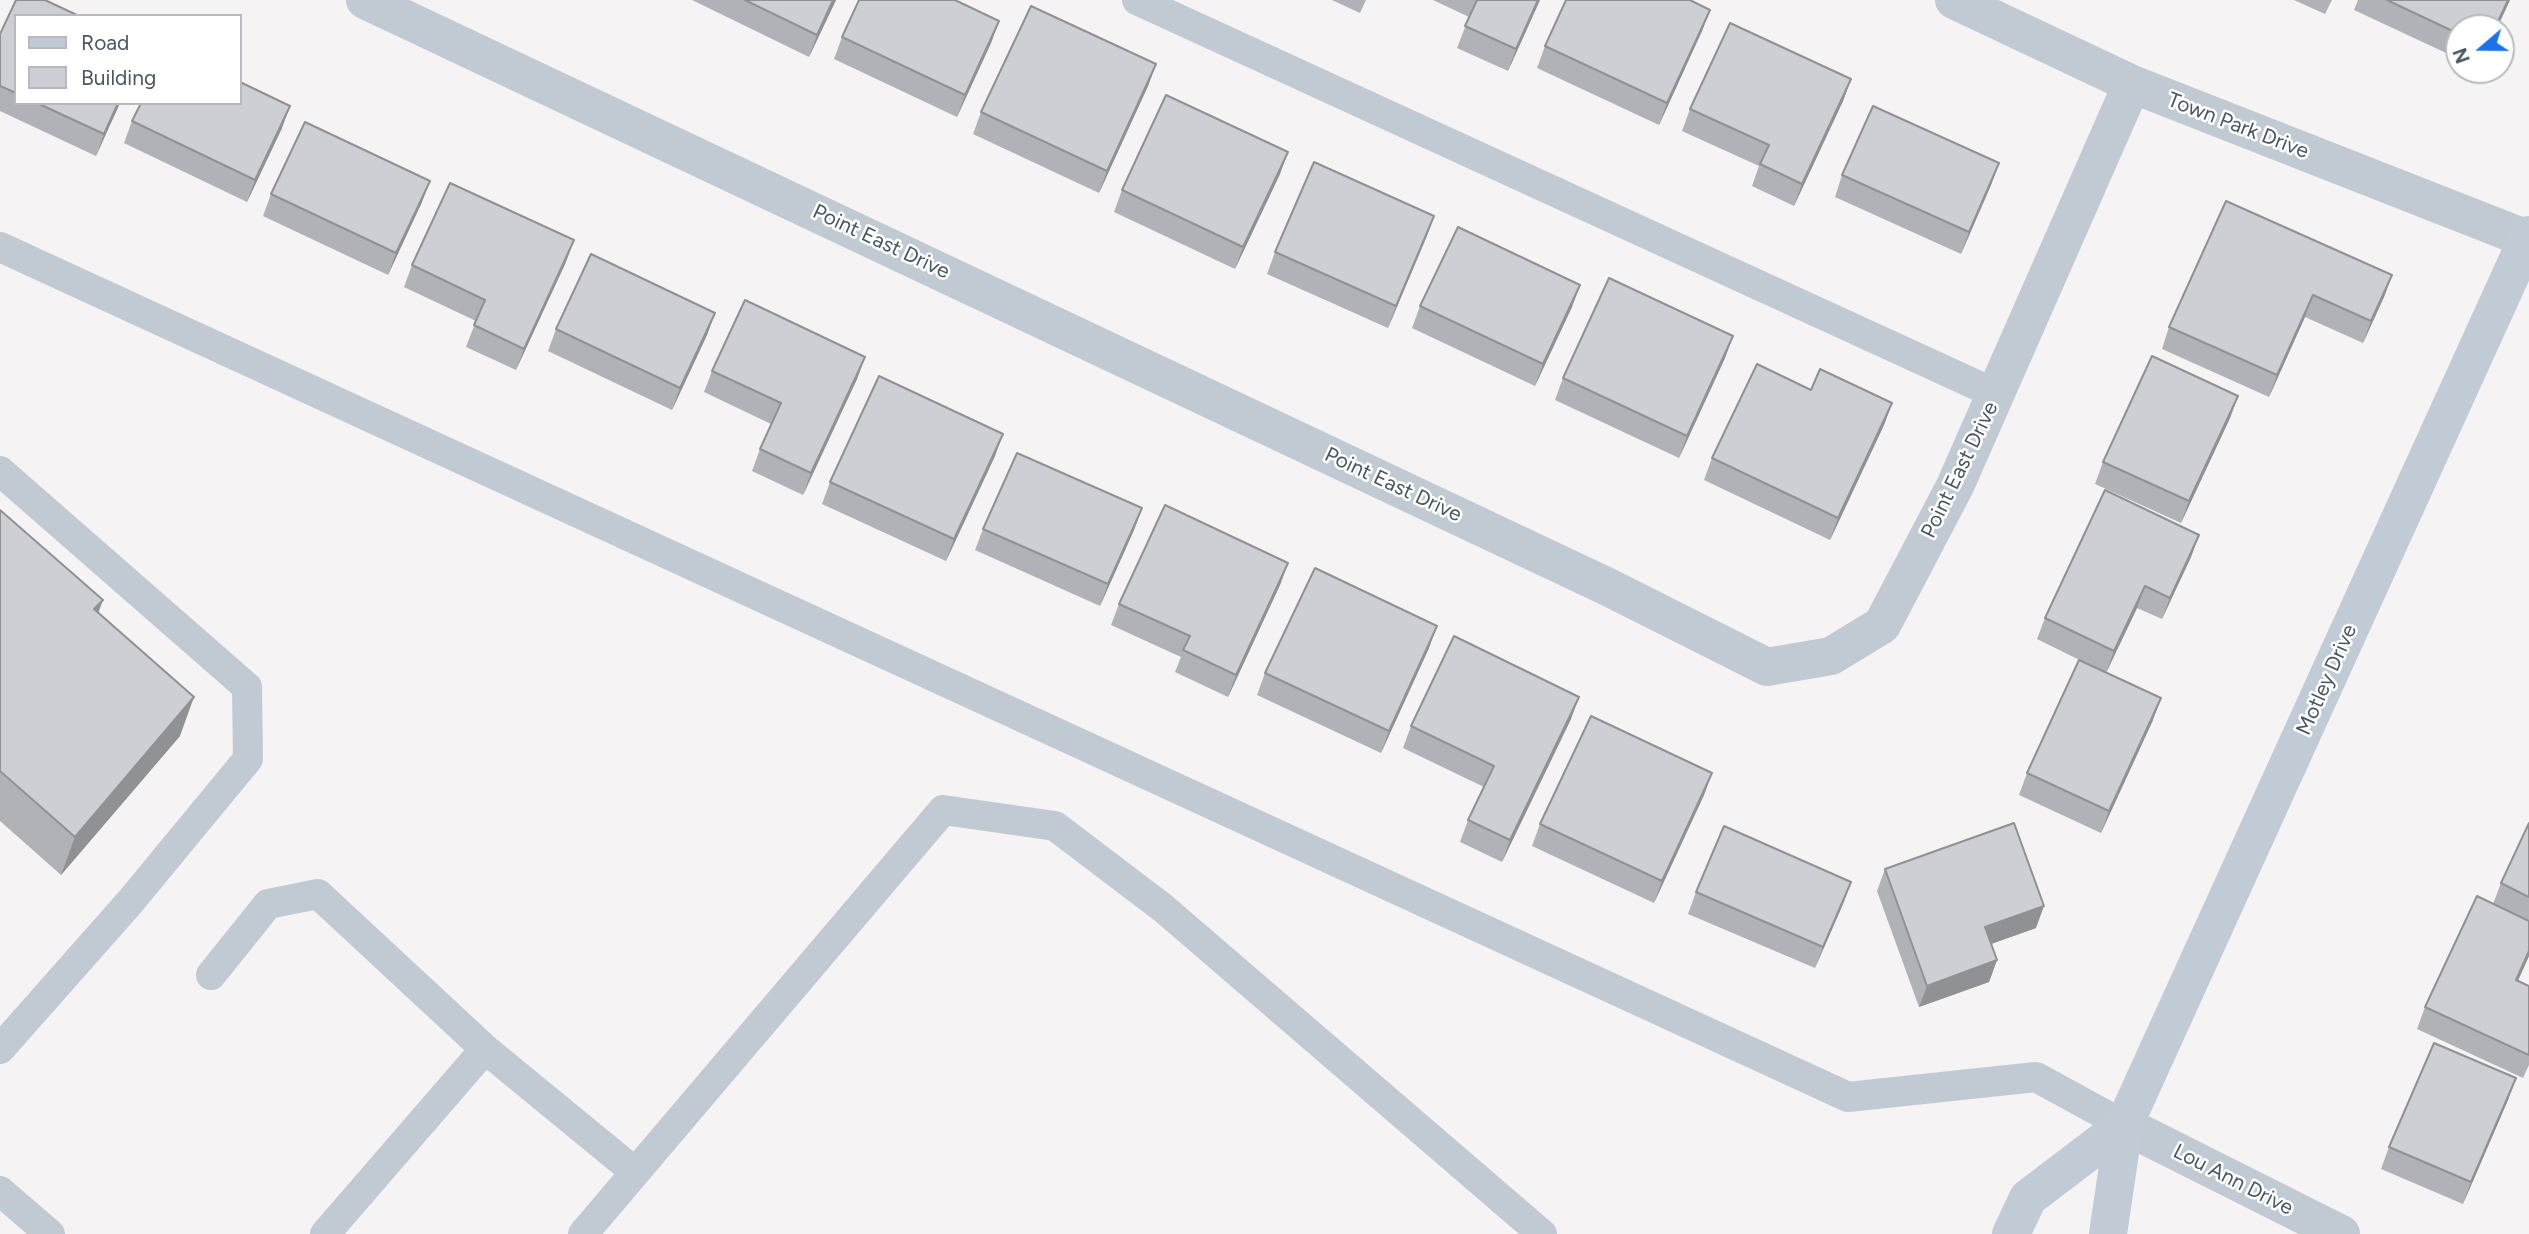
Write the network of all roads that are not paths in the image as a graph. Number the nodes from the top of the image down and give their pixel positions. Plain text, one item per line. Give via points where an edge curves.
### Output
1 (365, 0) edge
2 (1137, 0) edge
3 (1954, 0) edge
4 (2132, 84) junction
5 (2528, 237) edge
6 (0, 247) edge
7 (1996, 394) junction
8 (0, 471) edge
9 (211, 975) dead end
10 (0, 1049) edge
11 (485, 1049) junction
12 (2124, 1125) junction
13 (635, 1172) junction
14 (0, 1191) edge
15 (50, 1234) edge
16 (325, 1234) edge
17 (583, 1234) edge
18 (1542, 1234) edge
19 (2011, 1234) edge
20 (2108, 1234) edge
21 (2341, 1234) edge

1 - 7 street, Point East Drive via 1570,569 1767,667 1831,656 1882,625 1955,486
2 - 7 lane
3 - 4 street, Town Park Drive
4 - 5 street, Town Park Drive
4 - 7 street, Point East Drive
5 - 12 main road, Motley Drive
6 - 12 lane via 1848,1097 2036,1077
8 - 10 lane via 247,687 248,759
9 - 11 lane via 268,905 318,894
11 - 13 lane
11 - 16 lane
12 - 19 main road, Motley Drive via 2028,1198
12 - 20 main road, Motley Drive
12 - 21 street, Lou Ann Drive
13 - 17 lane
13 - 18 lane via 943,810 1055,826 1163,908
14 - 15 lane

